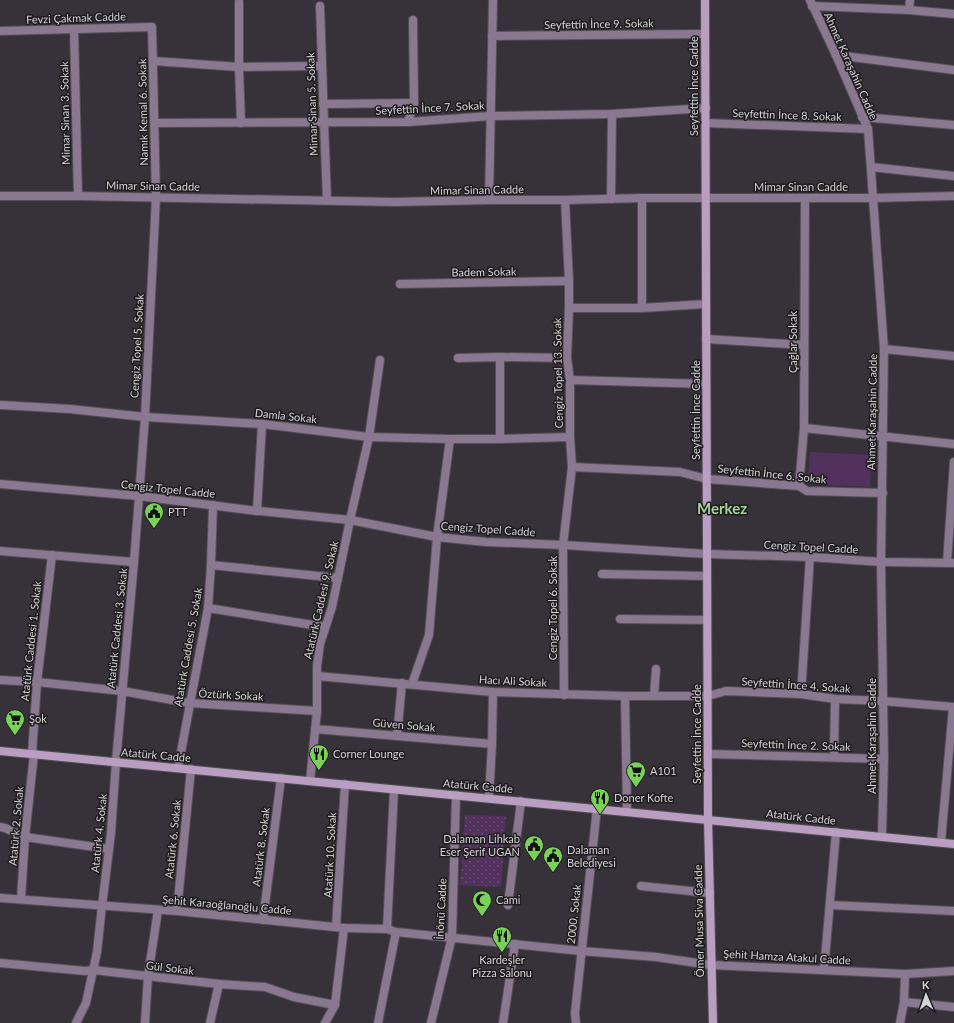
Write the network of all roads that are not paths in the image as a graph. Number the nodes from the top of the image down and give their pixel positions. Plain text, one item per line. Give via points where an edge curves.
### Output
1 (493, 0) edge
2 (705, 0) edge
3 (910, 0) edge
4 (239, 2) dead end
5 (811, 3) edge
6 (320, 6) dead end
7 (909, 10) junction
8 (954, 14) edge
9 (413, 20) dead end
10 (152, 27) joint
11 (74, 30) junction
12 (0, 31) edge
13 (705, 34) junction
14 (492, 36) junction
15 (836, 55) junction
16 (153, 61) junction
17 (322, 66) junction
18 (239, 67) junction
19 (954, 70) edge
20 (414, 103) junction
21 (323, 104) junction
22 (706, 108) junction
23 (612, 114) junction
24 (491, 116) junction
25 (862, 117) junction
26 (324, 122) junction
27 (408, 122) junction
28 (154, 123) junction
29 (241, 123) junction
30 (706, 123) junction
31 (954, 125) edge
32 (868, 129) junction
33 (871, 167) junction
34 (954, 176) edge
35 (0, 196) edge
36 (78, 196) junction
37 (954, 196) edge
38 (156, 197) junction
39 (642, 198) junction
40 (706, 198) junction
41 (805, 198) junction
42 (874, 198) junction
43 (611, 199) junction
44 (327, 200) junction
45 (489, 200) junction
46 (565, 200) junction
47 (569, 281) junction
48 (400, 284) dead end
49 (706, 304) junction
50 (569, 308) junction
51 (642, 308) junction
52 (706, 339) junction
53 (804, 344) junction
54 (884, 349) junction
55 (954, 356) edge
56 (500, 357) junction
57 (458, 358) dead end
58 (567, 358) junction
59 (380, 360) dead end
60 (570, 380) junction
61 (706, 384) junction
62 (0, 405) edge
63 (145, 417) junction
64 (262, 424) junction
65 (804, 428) junction
66 (882, 436) junction
67 (369, 437) junction
68 (570, 437) junction
69 (500, 439) junction
70 (450, 440) junction
71 (954, 444) edge
72 (954, 462) edge
73 (572, 467) junction
74 (707, 479) junction
75 (0, 484) edge
76 (799, 486) junction
77 (883, 493) junction
78 (139, 496) junction
79 (213, 505) junction
80 (257, 511) junction
81 (350, 520) junction
82 (437, 537) junction
83 (563, 545) junction
84 (0, 551) edge
85 (707, 554) junction
86 (52, 555) junction
87 (810, 557) junction
88 (134, 562) junction
89 (881, 562) junction
90 (951, 563) edge
91 (211, 565) junction
92 (602, 574) dead end
93 (707, 576) junction
94 (338, 578) junction
95 (208, 608) junction
96 (620, 620) dead end
97 (707, 620) junction
98 (325, 627) junction
99 (656, 669) dead end
100 (317, 676) junction
101 (0, 680) edge
102 (36, 682) junction
103 (402, 683) junction
104 (412, 684) junction
105 (122, 691) junction
106 (493, 692) junction
107 (801, 694) junction
108 (564, 695) junction
109 (625, 696) junction
110 (654, 696) junction
111 (708, 696) junction
112 (835, 699) junction
113 (883, 701) junction
114 (190, 703) junction
115 (954, 707) edge
116 (317, 711) junction
117 (315, 729) junction
118 (397, 736) junction
119 (492, 744) junction
120 (0, 751) edge
121 (33, 754) junction
122 (708, 754) junction
123 (834, 757) junction
124 (884, 759) junction
125 (116, 762) junction
126 (178, 768) junction
127 (191, 769) junction
128 (281, 778) junction
129 (310, 781) junction
130 (344, 784) junction
131 (394, 790) junction
132 (456, 795) junction
133 (489, 798) junction
134 (521, 801) junction
135 (597, 808) junction
136 (627, 811) junction
137 (708, 819) junction
138 (0, 827) edge
139 (836, 832) junction
140 (882, 836) junction
141 (25, 837) junction
142 (941, 842) junction
143 (954, 844) edge
144 (109, 849) junction
145 (641, 886) dead end
146 (710, 893) junction
147 (0, 898) edge
148 (21, 899) junction
149 (508, 905) dead end
150 (830, 905) junction
151 (102, 906) junction
152 (158, 910) junction
153 (177, 911) junction
154 (954, 911) edge
155 (263, 920) junction
156 (340, 927) junction
157 (387, 929) junction
158 (396, 932) junction
159 (452, 937) junction
160 (515, 944) junction
161 (581, 951) junction
162 (0, 963) edge
163 (711, 965) junction
164 (93, 970) junction
165 (824, 970) junction
166 (954, 971) edge
167 (905, 974) junction
168 (148, 976) junction
169 (219, 984) junction
170 (904, 1002) junction
171 (335, 1005) junction
172 (954, 1007) edge
173 (76, 1023) edge
174 (146, 1023) edge
175 (210, 1023) edge
176 (324, 1023) edge
177 (378, 1023) edge
178 (431, 1023) edge
179 (503, 1023) edge
180 (576, 1023) edge
181 (713, 1023) edge
182 (900, 1023) edge

1 - 14 street
2 - 13 main road, Seyfettin İnce Cadde
3 - 7 street
4 - 18 street
5 - 7 street
5 - 15 street, Ahmet Karaşahin Cadde
6 - 17 street, Mimar Sinan 5. Sokak
7 - 8 street
9 - 20 street
10 - 11 street, Fevzi Çakmak Cadde
10 - 16 street, Namık Kemal 6. Sokak
11 - 12 street, Fevzi Çakmak Cadde
11 - 36 street, Mimar Sinan 3. Sokak
13 - 14 street, Seyfettin İnce 9. Sokak
13 - 22 main road, Seyfettin İnce Cadde
14 - 24 street
15 - 19 street
15 - 25 street, Ahmet Karaşahin Cadde
16 - 18 street
16 - 28 street, Namık Kemal 6. Sokak
17 - 18 street
17 - 21 street, Mimar Sinan 5. Sokak
18 - 29 street
20 - 21 street
20 - 27 street
21 - 26 street, Mimar Sinan 5. Sokak
22 - 23 street, Seyfettin İnce 7. Sokak
22 - 30 main road, Seyfettin İnce Cadde
23 - 24 street, Seyfettin İnce 7. Sokak
23 - 43 street
24 - 27 street, Seyfettin İnce 7. Sokak
24 - 45 street
25 - 31 street
25 - 32 street, Ahmet Karaşahin Cadde
26 - 27 street, Seyfettin İnce 7. Sokak
26 - 29 street, Seyfettin İnce 7. Sokak
26 - 44 street, Mimar Sinan 5. Sokak
28 - 29 street, Seyfettin İnce 7. Sokak
28 - 38 street, Namık Kemal 6. Sokak
30 - 32 street, Seyfettin İnce 8. Sokak
30 - 40 main road, Seyfettin İnce Cadde
32 - 33 street, Ahmet Karaşahin Cadde
33 - 34 street
33 - 42 street, Ahmet Karaşahin Cadde
35 - 36 street, Mimar Sinan Cadde
36 - 38 street, Mimar Sinan Cadde
37 - 42 street, Mimar Sinan Cadde
38 - 44 street, Mimar Sinan Cadde
38 - 63 street, Cengiz Topel 5. Sokak
39 - 40 street, Mimar Sinan Cadde
39 - 43 street, Mimar Sinan Cadde
39 - 51 street
40 - 41 street, Mimar Sinan Cadde
40 - 49 main road, Seyfettin İnce Cadde
41 - 42 street, Mimar Sinan Cadde
41 - 53 street, Çağlar Sokak
42 - 54 street, Ahmet Karaşahin Cadde
43 - 46 street, Mimar Sinan Cadde
44 - 45 street, Mimar Sinan Cadde
45 - 46 street, Mimar Sinan Cadde
46 - 47 street, Cengiz Topel 13. Sokak
47 - 48 street, Badem Sokak
47 - 50 street, Cengiz Topel 13. Sokak
49 - 51 street
49 - 52 main road, Seyfettin İnce Cadde
50 - 51 street
50 - 58 street, Cengiz Topel 13. Sokak
52 - 53 street
52 - 61 main road, Seyfettin İnce Cadde
53 - 65 street, Çağlar Sokak
54 - 55 street
54 - 66 street, Ahmet Karaşahin Cadde
56 - 57 street
56 - 58 street
56 - 69 street
58 - 60 street, Cengiz Topel 13. Sokak
59 - 67 street, Atatürk Caddesi 9. Sokak
60 - 61 street
60 - 68 street, Cengiz Topel 13. Sokak
61 - 74 main road, Seyfettin İnce Cadde
62 - 63 street, Damla Sokak
63 - 64 street, Damla Sokak
63 - 78 street, Cengiz Topel 5. Sokak
64 - 67 street, Damla Sokak
64 - 80 street
65 - 66 street
65 - 76 street, Çağlar Sokak
66 - 71 street
66 - 77 street, Ahmet Karaşahin Cadde
67 - 70 street, Damla Sokak
67 - 81 street, Atatürk Caddesi 9. Sokak
68 - 69 street, Damla Sokak
68 - 73 street, Cengiz Topel 13. Sokak
69 - 70 street, Damla Sokak
70 - 82 street
72 - 90 street
73 - 74 street, Seyfettin İnce 6. Sokak via 680,472
73 - 83 street, Cengiz Topel 13. Sokak
74 - 76 street, Seyfettin İnce 6. Sokak
74 - 85 main road, Seyfettin İnce Cadde
75 - 78 street, Cengiz Topel Cadde
76 - 77 street, Seyfettin İnce 6. Sokak via 807,491
77 - 89 street, Ahmet Karaşahin Cadde
78 - 79 street, Cengiz Topel Cadde
78 - 88 street, Atatürk Caddesi 3. Sokak
79 - 80 street, Cengiz Topel Cadde
79 - 91 street, Atatürk Caddesi 5. Sokak
80 - 81 street, Cengiz Topel Cadde
81 - 82 street, Cengiz Topel Cadde
81 - 94 street, Atatürk Caddesi 9. Sokak
82 - 83 street, Cengiz Topel Cadde
82 - 104 street via 430,635
83 - 85 street, Cengiz Topel Cadde
83 - 108 street, Cengiz Topel 6. Sokak
84 - 86 street
85 - 87 street, Cengiz Topel Cadde
85 - 93 main road, Seyfettin İnce Cadde
86 - 88 street
86 - 102 street, Atatürk Caddesi 1. Sokak
87 - 89 street, Cengiz Topel Cadde
87 - 107 street
88 - 105 street, Atatürk Caddesi 3. Sokak
89 - 90 street, Cengiz Topel Cadde
89 - 113 street, Ahmet Karaşahin Cadde
91 - 94 street
91 - 95 street, Atatürk Caddesi 5. Sokak
92 - 93 street
93 - 97 main road, Seyfettin İnce Cadde
94 - 98 street, Atatürk Caddesi 9. Sokak
95 - 98 street
95 - 114 street, Atatürk Caddesi 5. Sokak
96 - 97 street
97 - 111 main road, Seyfettin İnce Cadde
98 - 100 street, Atatürk Caddesi 9. Sokak via 320,644
99 - 110 street
100 - 103 street, Hacı Ali Sokak
100 - 116 street, Atatürk Caddesi 9. Sokak
101 - 102 street, Öztürk Sokak
102 - 105 street, Öztürk Sokak
102 - 121 street, Atatürk Caddesi 1. Sokak
103 - 104 street, Hacı Ali Sokak
103 - 118 street
104 - 106 street, Hacı Ali Sokak
105 - 114 street, Öztürk Sokak
105 - 125 street, Atatürk Caddesi 3. Sokak
106 - 108 street, Hacı Ali Sokak
106 - 119 street
107 - 111 street, Seyfettin İnce 4. Sokak via 726,692
107 - 112 street, Seyfettin İnce 4. Sokak
108 - 109 street, Hacı Ali Sokak
109 - 110 street, Hacı Ali Sokak
109 - 136 street
110 - 111 street, Hacı Ali Sokak
111 - 122 main road, Seyfettin İnce Cadde
112 - 113 street, Seyfettin İnce 4. Sokak
112 - 123 street
113 - 115 street, Seyfettin İnce 4. Sokak
113 - 124 street, Ahmet Karaşahin Cadde
114 - 116 street, Öztürk Sokak
114 - 126 street, Atatürk Caddesi 5. Sokak
115 - 142 street
116 - 117 street, Atatürk Caddesi 9. Sokak
117 - 118 street, Güven Sokak
117 - 129 street, Atatürk Caddesi 9. Sokak
118 - 119 street, Güven Sokak
119 - 133 street
120 - 121 main road, Atatürk Cadde
121 - 125 main road, Atatürk Cadde
121 - 141 street, Atatürk 2. Sokak
122 - 123 street, Seyfettin İnce 2. Sokak
122 - 137 main road, Seyfettin İnce Cadde
123 - 124 street, Seyfettin İnce 2. Sokak
124 - 140 street, Ahmet Karaşahin Cadde
125 - 126 main road, Atatürk Cadde
125 - 144 street, Atatürk 4. Sokak
126 - 127 main road, Atatürk Cadde
127 - 128 main road, Atatürk Cadde
127 - 153 street, Atatürk 6. Sokak
128 - 129 main road, Atatürk Cadde
128 - 155 street, Atatürk 8. Sokak
129 - 130 main road, Atatürk Cadde
130 - 131 main road, Atatürk Cadde
130 - 156 street, Atatürk 10. Sokak
131 - 132 main road, Atatürk Cadde
131 - 157 street
132 - 133 main road, Atatürk Cadde
132 - 159 street, İnönü Cadde
133 - 134 main road, Atatürk Cadde
134 - 135 main road, Atatürk Cadde
134 - 149 street
135 - 136 main road, Atatürk Cadde
135 - 161 street, 2000. Sokak
136 - 137 main road, Atatürk Cadde
137 - 139 main road, Atatürk Cadde
137 - 146 main road, Ömer Musa Siva Cadde
138 - 141 street
139 - 140 main road, Atatürk Cadde
139 - 150 street
140 - 142 main road, Atatürk Cadde
141 - 144 street
141 - 148 street, Atatürk 2. Sokak
142 - 143 main road, Atatürk Cadde
144 - 151 street, Atatürk 4. Sokak
145 - 146 street
146 - 163 main road, Ömer Musa Siva Cadde
147 - 148 street, Şehit Karaoğlanoğlu Cadde
148 - 151 street, Şehit Karaoğlanoğlu Cadde
150 - 154 street
150 - 165 street
151 - 152 street, Şehit Karaoğlanoğlu Cadde
151 - 164 street, Atatürk 4. Sokak
152 - 153 street, Şehit Karaoğlanoğlu Cadde
152 - 168 street
153 - 155 street, Şehit Karaoğlanoğlu Cadde
155 - 156 street, Şehit Karaoğlanoğlu Cadde
156 - 157 street, Şehit Karaoğlanoğlu Cadde
156 - 171 street, Atatürk 10. Sokak
157 - 158 street, Şehit Karaoğlanoğlu Cadde
158 - 159 street, Şehit Karaoğlanoğlu Cadde
158 - 177 street
159 - 160 street, Şehit Hamza Atakul Cadde
159 - 178 street, İnönü Cadde
160 - 161 street, Şehit Hamza Atakul Cadde
160 - 179 street
161 - 163 street, Şehit Hamza Atakul Cadde via 656,957
161 - 180 street, 2000. Sokak
162 - 164 street, Gül Sokak
163 - 165 street, Şehit Hamza Atakul Cadde
163 - 181 main road, Ömer Musa Siva Cadde
164 - 168 street, Gül Sokak
164 - 173 street, Atatürk 4. Sokak via 86,1003
165 - 167 street, Şehit Hamza Atakul Cadde
166 - 167 street, Şehit Hamza Atakul Cadde
167 - 170 street
168 - 169 street, Gül Sokak
168 - 174 street
169 - 171 street, Gül Sokak via 265,987 294,997
169 - 175 street
170 - 172 street
170 - 182 street
171 - 176 street

